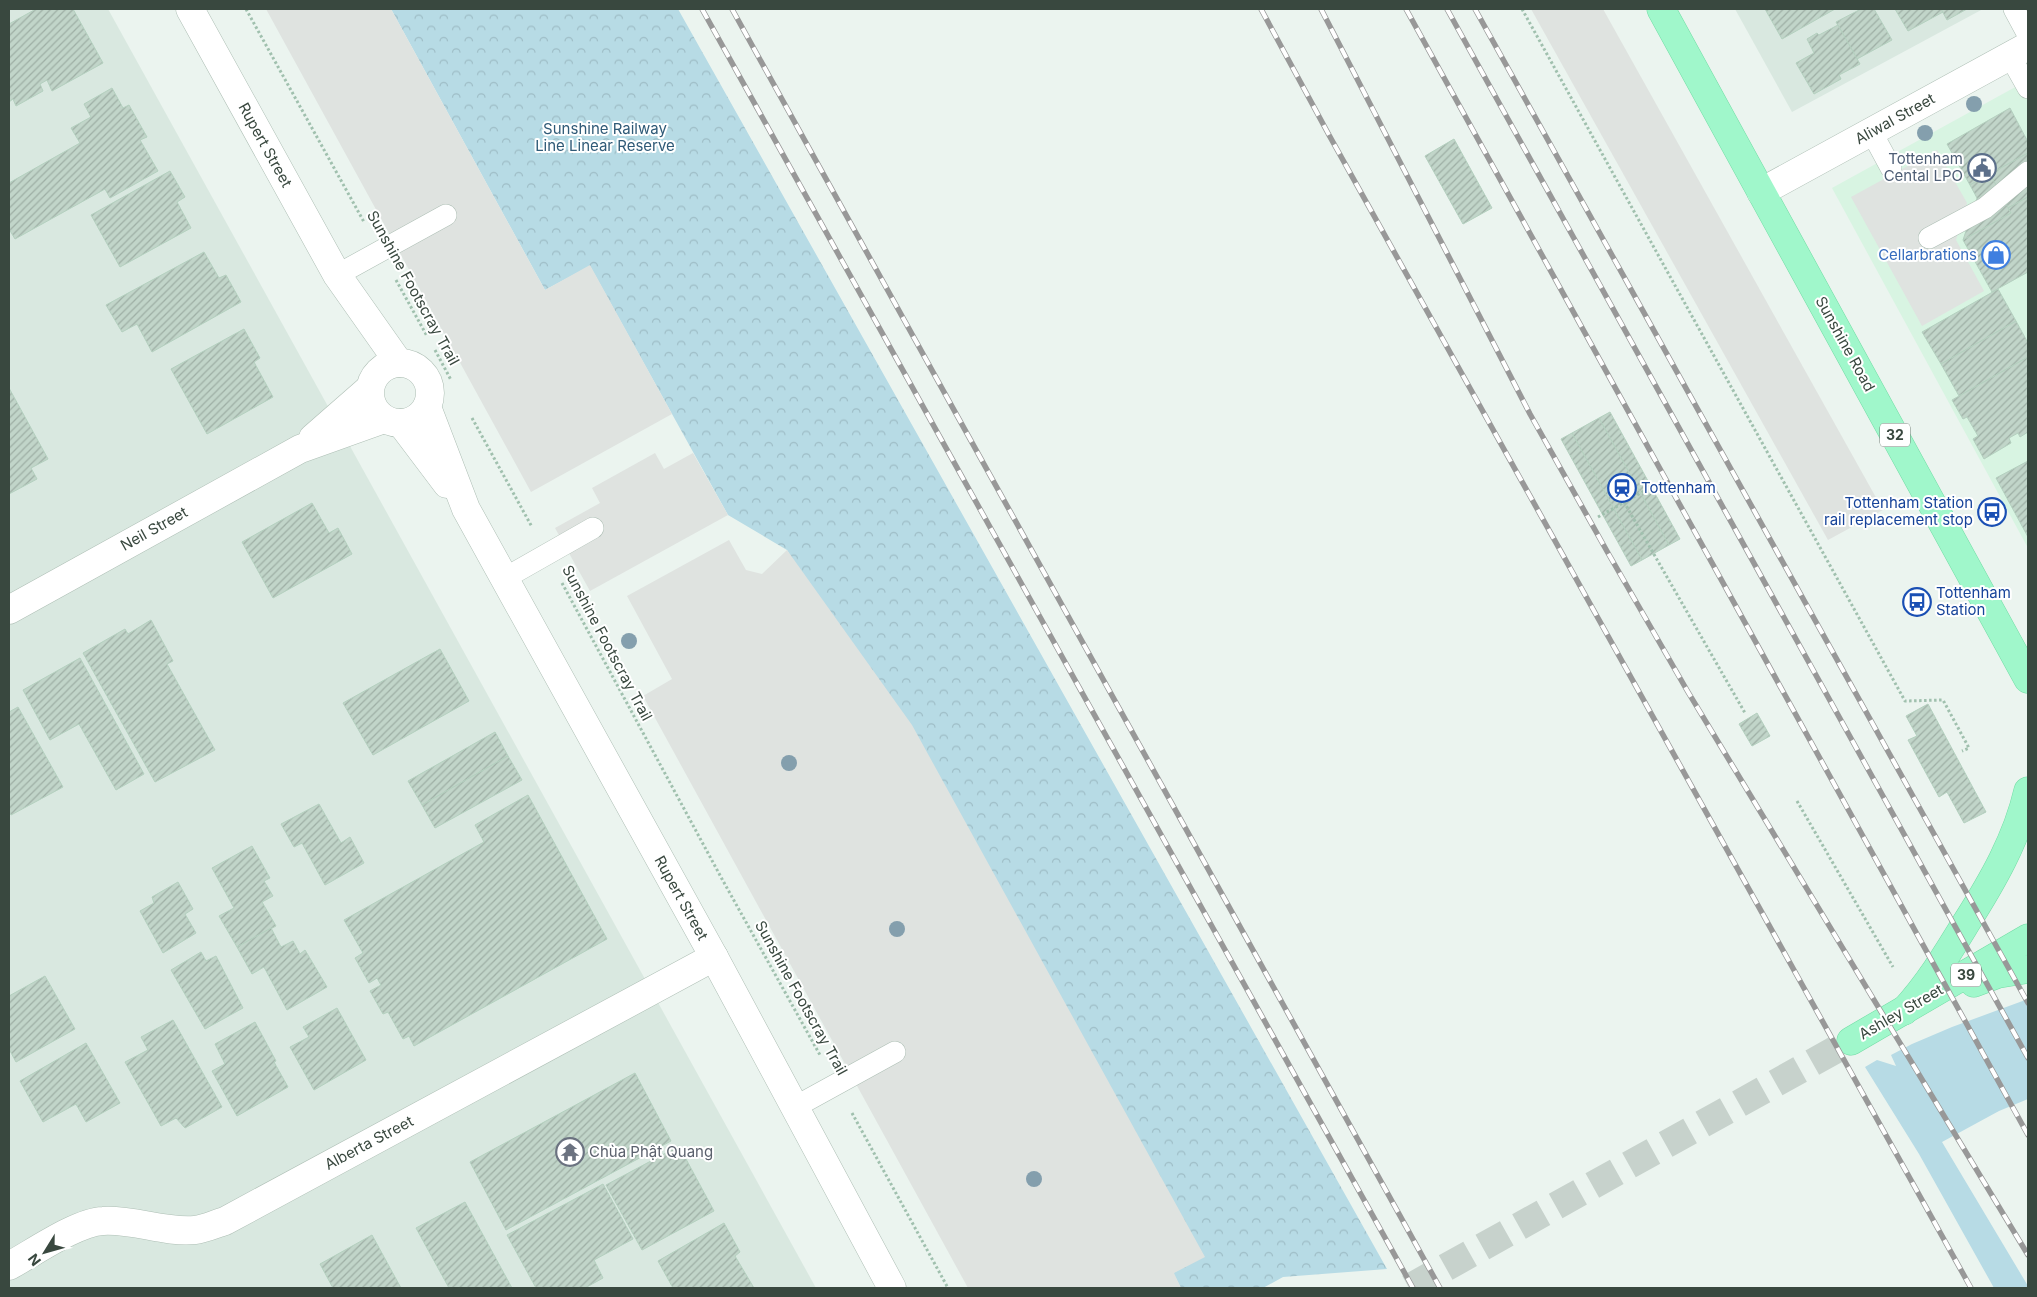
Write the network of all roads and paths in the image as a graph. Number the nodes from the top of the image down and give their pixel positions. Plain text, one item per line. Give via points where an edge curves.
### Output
1 (190, 9) edge
2 (246, 9) edge
3 (1522, 9) edge
4 (1661, 9) edge
5 (2014, 9) edge
6 (2028, 35) edge
7 (2019, 51) edge
8 (2028, 88) edge
9 (1871, 131) junction
10 (1891, 168) dead end
11 (2028, 172) edge
12 (1761, 192) junction
13 (446, 215) dead end
14 (1930, 238) dead end
15 (380, 251) junction
16 (339, 278) junction
17 (428, 338) dead end
18 (432, 346) dead end
19 (381, 376) junction
20 (452, 381) dead end
21 (427, 407) junction
22 (470, 416) dead end
23 (393, 421) junction
24 (300, 449) junction
25 (1655, 485) dead end
26 (1624, 502) junction
27 (466, 509) junction
28 (1598, 517) dead end
29 (592, 528) dead end
30 (547, 554) junction
31 (505, 578) junction
32 (9, 610) edge
33 (2028, 679) edge
34 (1745, 713) dead end
35 (1962, 751) dead end
36 (2028, 791) edge
37 (1797, 801) dead end
38 (2028, 938) edge
39 (714, 957) junction
40 (2028, 968) edge
41 (1894, 969) dead end
42 (1904, 1011) junction
43 (1851, 1041) tunnel mouth
44 (895, 1052) dead end
45 (836, 1084) junction
46 (795, 1107) junction
47 (9, 1266) edge
48 (892, 1288) edge
49 (948, 1288) edge

1 - 16 street, Rupert Street
2 - 15 path, Sunshine Footscray Trail
3 - 35 path via 1905,702 1943,700 1969,748
4 - 12 main road, Sunshine Road / 32
5 - 6 lane
7 - 8 lane
7 - 9 street, Aliwal Street
9 - 10 lane
9 - 12 street, Aliwal Street
11 - 14 lane via 1985,208
12 - 33 main road, Sunshine Road / 32
13 - 15 lane
15 - 16 lane
15 - 17 path, Sunshine Footscray Trail
16 - 19 street, Rupert Street
18 - 20 path, Sunshine Footscray Trail
19 - 21 street via 408,364 423,373 430,390
19 - 23 street via 373,406
19 - 24 street, Neil Street
21 - 23 street via 416,419
21 - 27 street, Rupert Street
22 - 30 path, Sunshine Footscray Trail
23 - 24 street, Neil Street
23 - 27 street, Rupert Street
24 - 32 street, Neil Street
25 - 26 path
26 - 28 path
26 - 34 path
27 - 31 street, Rupert Street
29 - 30 lane
30 - 31 lane
30 - 45 path, Sunshine Footscray Trail
31 - 39 street, Rupert Street
36 - 42 main road via 2024,810 2002,862 1982,899 1934,976
37 - 41 path
38 - 42 main road, Ashley Street / 39
39 - 46 street, Rupert Street
39 - 47 street, Alberta Street via 224,1221 197,1230 173,1230 101,1221 74,1230
40 - 42 main road, 39 via 1990,976
42 - 43 main road, Ashley Street / 39
44 - 45 lane
45 - 46 lane
45 - 49 path, Sunshine Footscray Trail
46 - 48 street, Rupert Street

